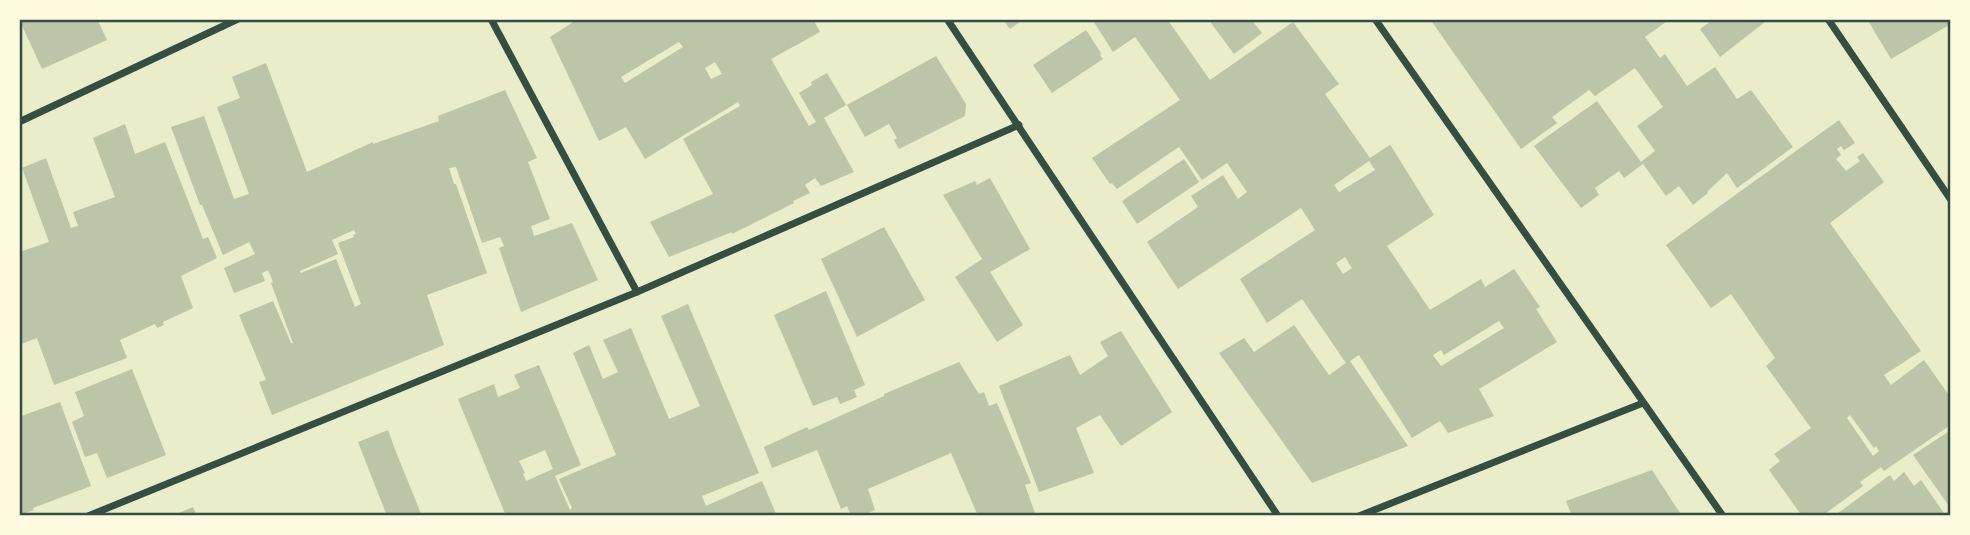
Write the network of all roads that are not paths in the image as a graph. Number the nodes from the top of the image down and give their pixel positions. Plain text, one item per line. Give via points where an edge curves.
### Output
1 (238, 19) edge
2 (491, 19) edge
3 (947, 19) edge
4 (1375, 19) edge
5 (1828, 19) edge
6 (19, 122) edge
7 (1019, 125) junction
8 (1951, 200) edge
9 (637, 292) junction
10 (1643, 403) junction
11 (88, 516) edge
12 (1278, 516) edge
13 (1359, 516) edge
14 (1723, 516) edge

1 - 6 street
2 - 9 street
3 - 7 street
4 - 10 street
5 - 8 street
7 - 9 street
7 - 12 street
9 - 11 street
10 - 13 street
10 - 14 street

